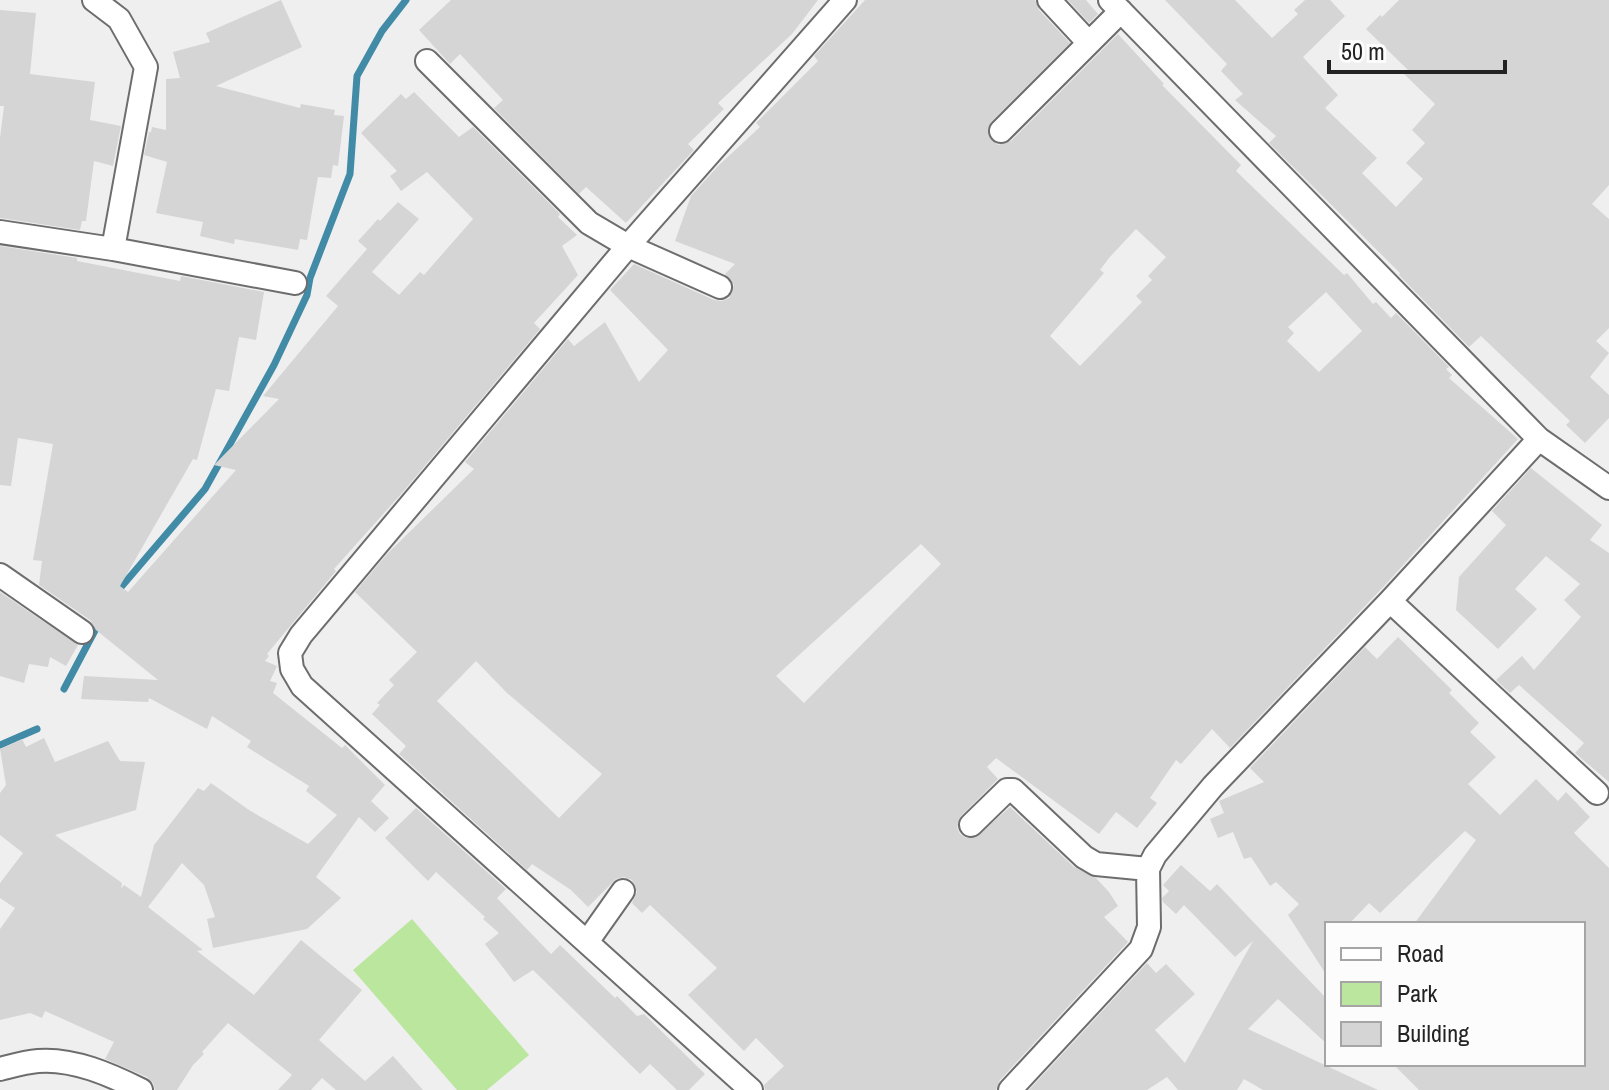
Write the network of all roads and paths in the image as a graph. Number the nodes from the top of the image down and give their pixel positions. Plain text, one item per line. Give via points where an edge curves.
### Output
1 (94, 0) edge
2 (845, 0) edge
3 (1049, 0) edge
4 (1115, 6) edge
5 (1088, 42) junction
6 (427, 61) dead end
7 (1001, 131) dead end
8 (0, 232) edge
9 (628, 246) junction
10 (113, 249) junction
11 (295, 283) dead end
12 (720, 287) dead end
13 (1539, 439) junction
14 (1609, 488) edge
15 (0, 575) edge
16 (1390, 601) junction
17 (82, 632) dead end
18 (1597, 793) dead end
19 (971, 825) dead end
20 (1148, 869) junction
21 (623, 891) dead end
22 (587, 942) junction
23 (0, 1069) edge
24 (141, 1090) edge
25 (751, 1090) edge
26 (1010, 1090) edge

1 - 10 street via 119,19 146,67
2 - 9 street
3 - 5 street
4 - 5 street
4 - 13 street
5 - 7 street
6 - 9 street via 589,223
8 - 10 street
9 - 12 street
9 - 22 street via 290,653 302,686
10 - 11 street
13 - 14 street
13 - 16 street
15 - 17 street
16 - 18 street
16 - 20 street via 1213,786
19 - 20 street via 1013,790 1084,857 1096,864
20 - 26 street via 1149,927 1141,949
21 - 22 street
22 - 25 street
23 - 24 street via 38,1061 67,1063

